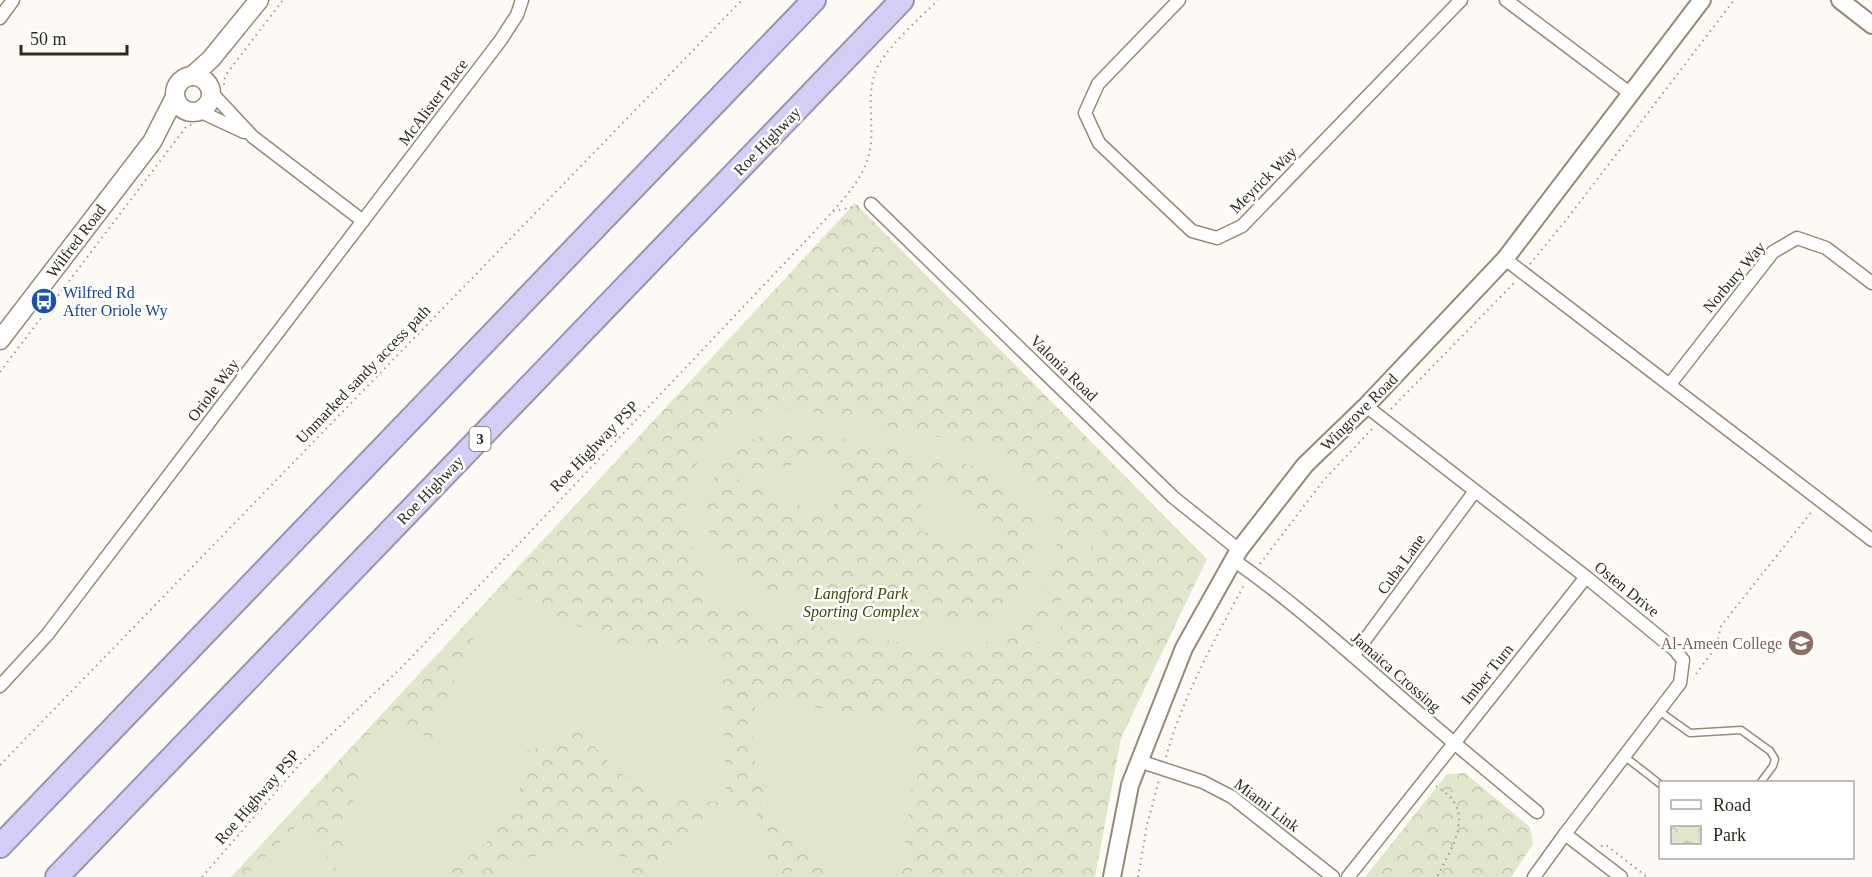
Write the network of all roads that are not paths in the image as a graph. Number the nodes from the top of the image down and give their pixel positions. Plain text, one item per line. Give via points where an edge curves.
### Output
1 (13, 0) edge
2 (259, 0) edge
3 (522, 0) edge
4 (814, 0) edge
5 (902, 0) edge
6 (1179, 0) edge
7 (1461, 0) edge
8 (1506, 0) edge
9 (1702, 0) edge
10 (1840, 0) edge
11 (0, 18) edge
12 (1872, 25) edge
13 (231, 36) junction
14 (192, 76) junction
15 (215, 92) junction
16 (1631, 94) junction
17 (175, 97) junction
18 (196, 115) junction
19 (253, 137) junction
20 (152, 142) junction
21 (871, 204) road end
22 (363, 221) junction
23 (1505, 259) junction
24 (1872, 283) edge
25 (0, 340) edge
26 (1670, 384) junction
27 (1366, 406) junction
28 (1475, 491) junction
29 (1872, 540) edge
30 (1235, 554) junction
31 (1586, 577) junction
32 (1353, 656) junction
33 (0, 686) edge
34 (1658, 711) junction
35 (1453, 743) junction
36 (1624, 756) junction
37 (1139, 761) junction
38 (1762, 781) edge
39 (1659, 783) edge
40 (1538, 812) dead end
41 (1564, 834) junction
42 (0, 846) edge
43 (57, 877) edge
44 (1112, 877) edge
45 (1333, 877) edge
46 (1348, 877) edge
47 (1534, 877) edge
48 (1621, 877) edge

1 - 11 street
2 - 13 main road
3 - 22 street, McAlister Place via 500,41
4 - 42 highway
5 - 43 highway, Roe Highway / 3
6 - 7 street, Meyrick Way via 1098,84 1085,113 1099,142 1192,231 1217,238 1242,226
8 - 16 street
9 - 16 street, Wingrove Road
10 - 12 street
13 - 14 main road
13 - 15 main road
14 - 15 main road via 203,79
14 - 17 main road via 178,85
15 - 18 main road
15 - 19 street
16 - 23 street, Wingrove Road
17 - 18 main road via 181,108
17 - 20 main road, Wilfred Road
18 - 19 street
18 - 20 main road, Wilfred Road
19 - 22 street
20 - 25 main road, Wilfred Road
21 - 30 street, Valonia Road
22 - 33 street, Oriole Way via 47,635
23 - 26 street
23 - 27 street, Wingrove Road
24 - 26 street, Norbury Way via 1826,248 1797,238 1773,252
26 - 29 street
27 - 28 street, Osten Drive
27 - 30 street, Wingrove Road via 1305,465
28 - 31 street, Osten Drive
28 - 32 street, Cuba Lane
30 - 32 street, Jamaica Crossing via 1252,573
30 - 37 street, Wingrove Road via 1184,648
31 - 34 street, Osten Drive via 1683,660 1680,683
31 - 35 street, Imber Turn
32 - 35 street, Jamaica Crossing
34 - 36 street, Osten Drive
34 - 38 lane via 1690,734 1745,731 1775,759
35 - 40 street, Jamaica Crossing
35 - 46 street, Imber Turn
36 - 39 lane
36 - 41 street, Osten Drive
37 - 44 street, Wingrove Road via 1130,785
37 - 45 street, Miami Link via 1203,782 1232,797
41 - 47 street, Osten Drive
41 - 48 street

